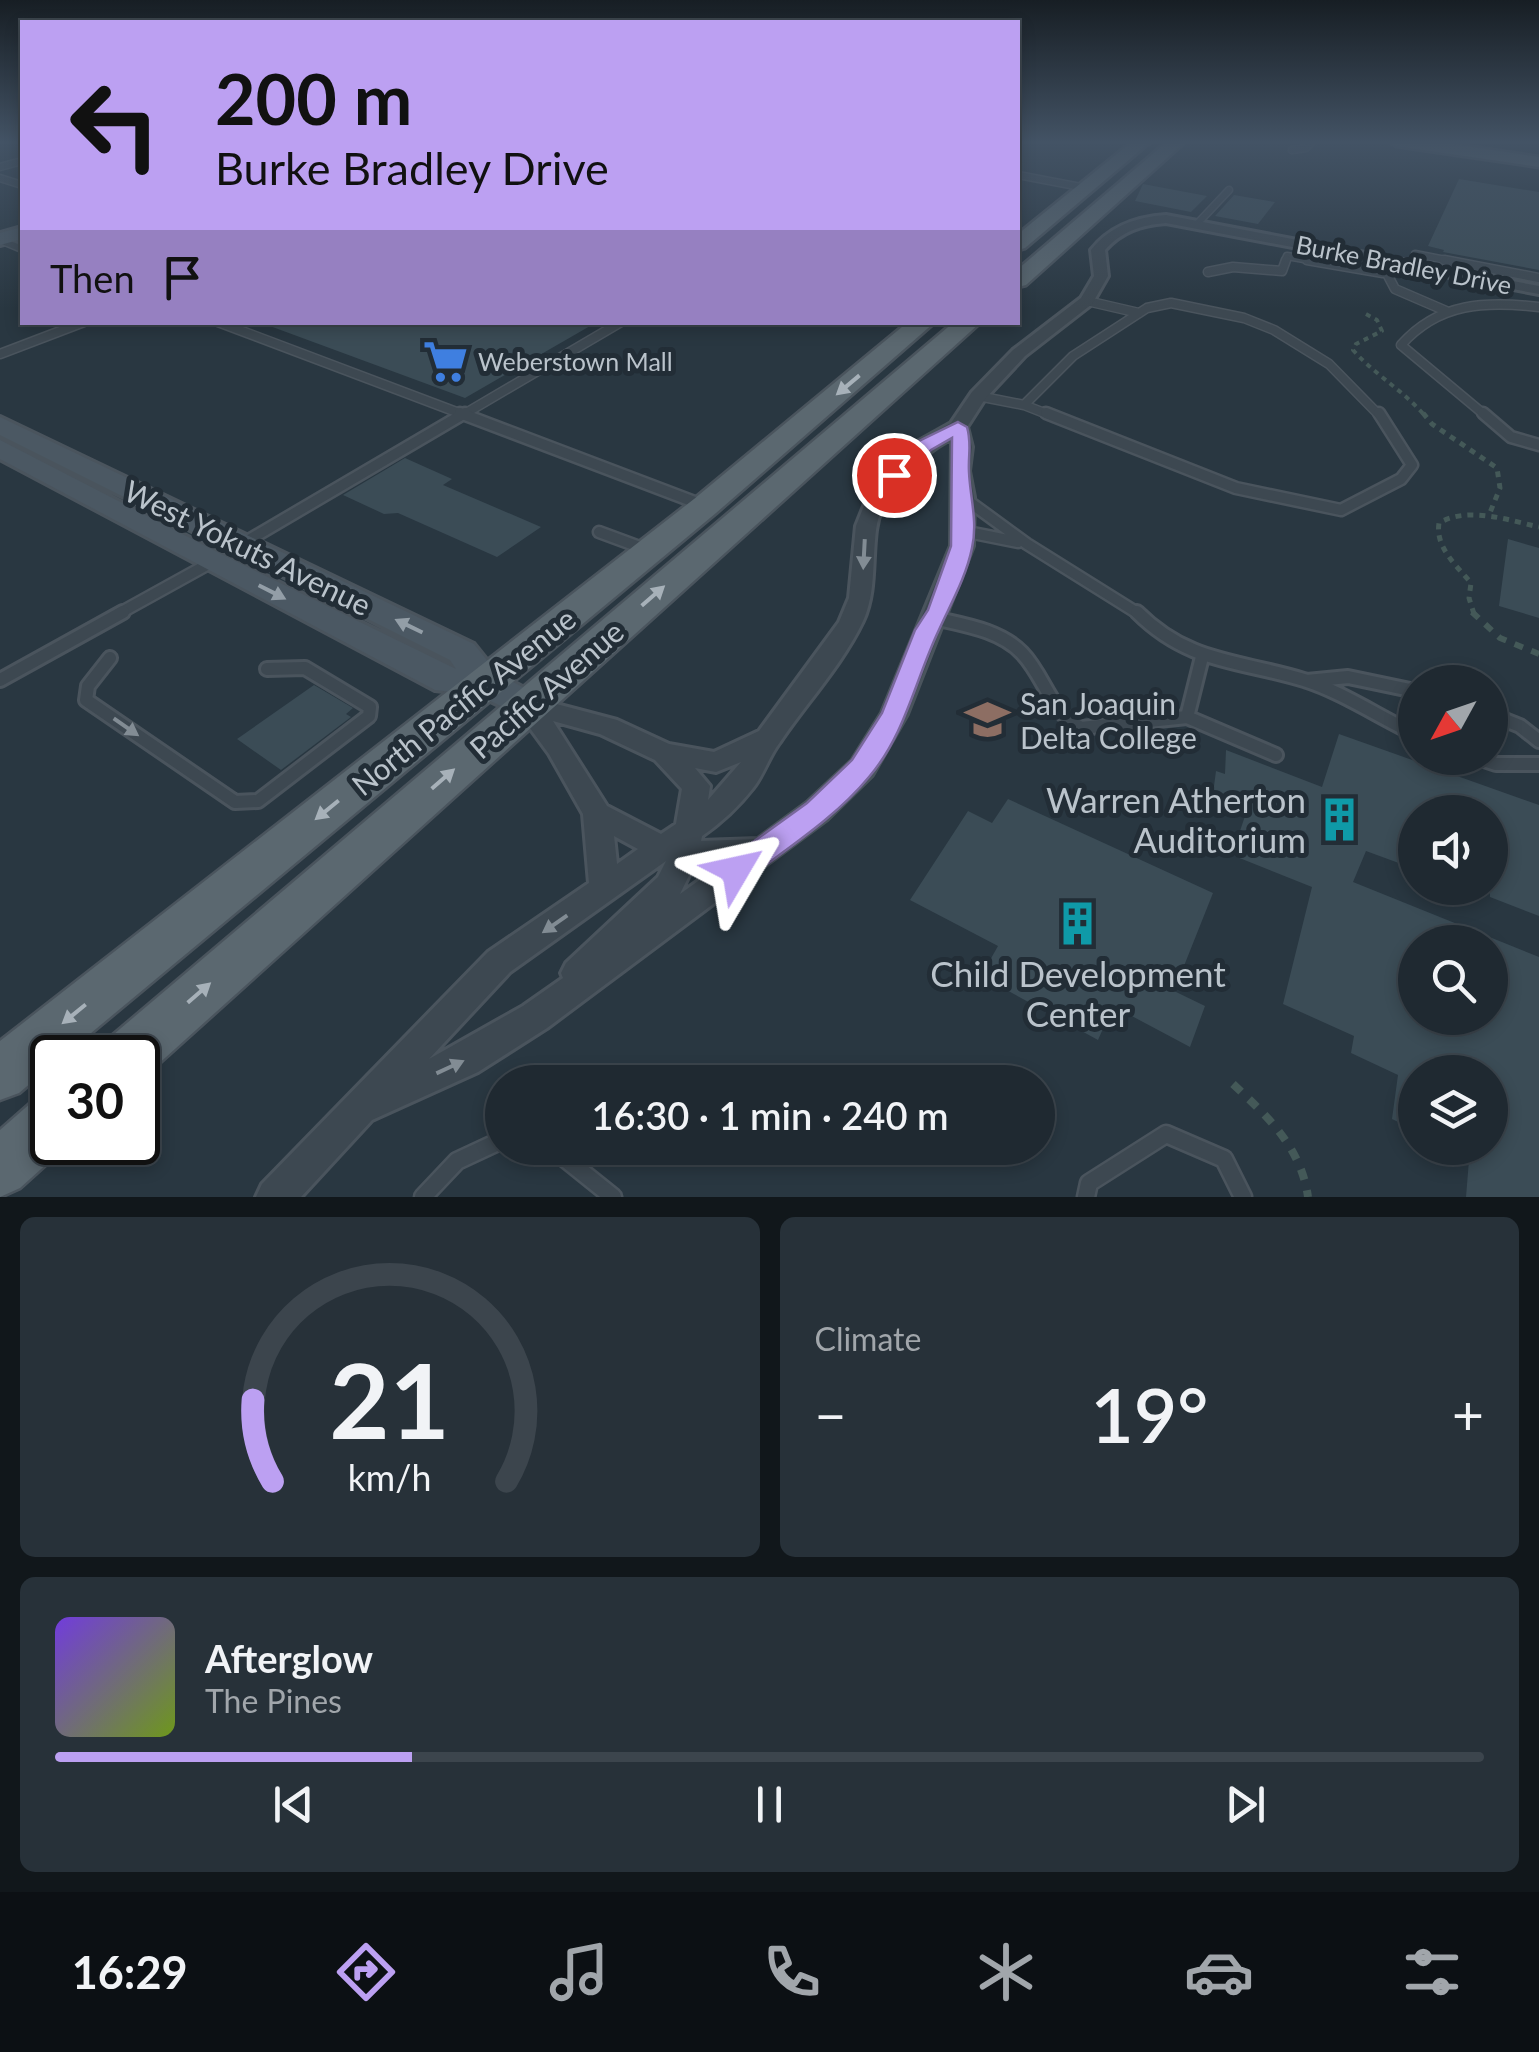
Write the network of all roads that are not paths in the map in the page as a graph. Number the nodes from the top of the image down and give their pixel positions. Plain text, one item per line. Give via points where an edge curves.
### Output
1 (1075, 197) edge
2 (1114, 197) edge
3 (1222, 197) edge
4 (1198, 224) junction
5 (1020, 242) edge
6 (1415, 254) dead end
7 (1386, 267) junction
8 (1208, 272) dead end
9 (1020, 278) edge
10 (1539, 278) edge
11 (1539, 290) edge
12 (1087, 301) junction
13 (1539, 307) edge
14 (1446, 312) junction
15 (1139, 313) junction
16 (76, 325) edge
17 (226, 325) edge
18 (616, 325) edge
19 (919, 325) edge
20 (950, 325) edge
21 (966, 325) edge
22 (0, 354) edge
23 (906, 377) junction
24 (978, 396) junction
25 (1024, 405) junction
26 (464, 414) junction
27 (0, 425) edge
28 (958, 427) junction
29 (1539, 444) edge
30 (0, 448) edge
31 (964, 498) junction
32 (705, 506) junction
33 (963, 531) junction
34 (599, 532) dead end
35 (242, 544) junction
36 (1026, 544) junction
37 (649, 551) junction
38 (212, 562) junction
39 (934, 618) junction
40 (1202, 656) junction
41 (110, 658) dead end
42 (267, 669) dead end
43 (4, 673) edge
44 (1307, 681) junction
45 (485, 683) junction
46 (1398, 687) edge
47 (526, 705) junction
48 (1188, 717) junction
49 (1508, 721) edge
50 (1398, 726) edge
51 (768, 738) junction
52 (1539, 741) edge
53 (664, 753) junction
54 (1276, 756) dead end
55 (1508, 764) edge
56 (1539, 764) edge
57 (597, 814) junction
58 (679, 844) junction
59 (764, 850) junction
60 (605, 889) junction
61 (562, 997) junction
62 (152, 1035) edge
63 (0, 1074) edge
64 (362, 1108) junction
65 (30, 1141) edge
66 (485, 1148) edge
67 (573, 1165) edge
68 (0, 1168) edge
69 (275, 1197) edge
70 (423, 1197) edge
71 (613, 1197) edge
72 (1086, 1197) edge
73 (1243, 1197) edge

1 - 5 main road
2 - 9 main road
3 - 4 lane
4 - 7 street, Burke Bradley Drive
4 - 12 street, Burke Bradley Drive via 1146,220 1110,237 1098,250 1101,276
6 - 10 lane
7 - 8 lane via 1286,256 1282,271
7 - 11 street, Burke Bradley Drive
7 - 14 lane via 1388,285
12 - 15 lane
12 - 24 street via 1019,353
13 - 14 lane via 1496,300
14 - 29 lane via 1402,345 1511,437
15 - 25 lane via 1067,361
15 - 25 lane via 1160,304 1232,314 1290,334 1378,412 1412,466 1401,479 1341,510 1236,488
16 - 22 lane
17 - 26 lane
18 - 26 lane
19 -> 32 main road, North Pacific Avenue
20 - 23 main road via 903,366
21 - 23 main road, Pacific Avenue
47 -> 23 main road, Pacific Avenue
24 - 25 lane
24 - 28 street
26 - 32 lane
26 - 35 lane
27 - 35 street, West Yokuts Avenue
28 - 31 street
28 -> 51 street via 924,446 873,505 851,622
30 - 38 street, West Yokuts Avenue
31 - 33 street
31 - 36 lane
32 - 37 main road, North Pacific Avenue
33 - 36 lane
33 - 39 street
34 - 37 lane
45 -> 35 street, West Yokuts Avenue via 462,652
36 - 40 lane
37 - 45 main road, North Pacific Avenue
38 - 43 lane
38 -> 45 street, West Yokuts Avenue via 448,681
39 - 48 lane via 980,630 1021,651 1066,723 1081,728
39 - 59 street via 894,714 862,768
40 - 44 lane
40 - 48 lane
41 -> 42 lane via 88,686 86,700 235,802 258,801 369,716 370,707 304,668
44 - 46 lane via 1355,677
44 - 50 lane
45 - 47 street, West Yokuts Avenue
45 -> 63 main road, North Pacific Avenue
47 - 53 street via 608,727
47 - 57 street via 560,747
62 -> 47 main road, Pacific Avenue
48 - 54 lane
49 - 52 lane
51 - 53 street via 716,762
51 - 58 street via 744,780
53 - 58 street via 696,786
55 - 56 lane
57 - 58 street
57 - 60 street
58 - 59 street
58 - 60 street
58 - 61 street via 669,886 582,965
59 - 61 street
60 -> 64 street via 499,962
64 -> 61 street via 466,1060
64 - 69 street
65 - 68 main road
66 - 70 lane via 458,1161
67 - 71 lane
72 - 73 lane via 1088,1183 1166,1134 1224,1159

